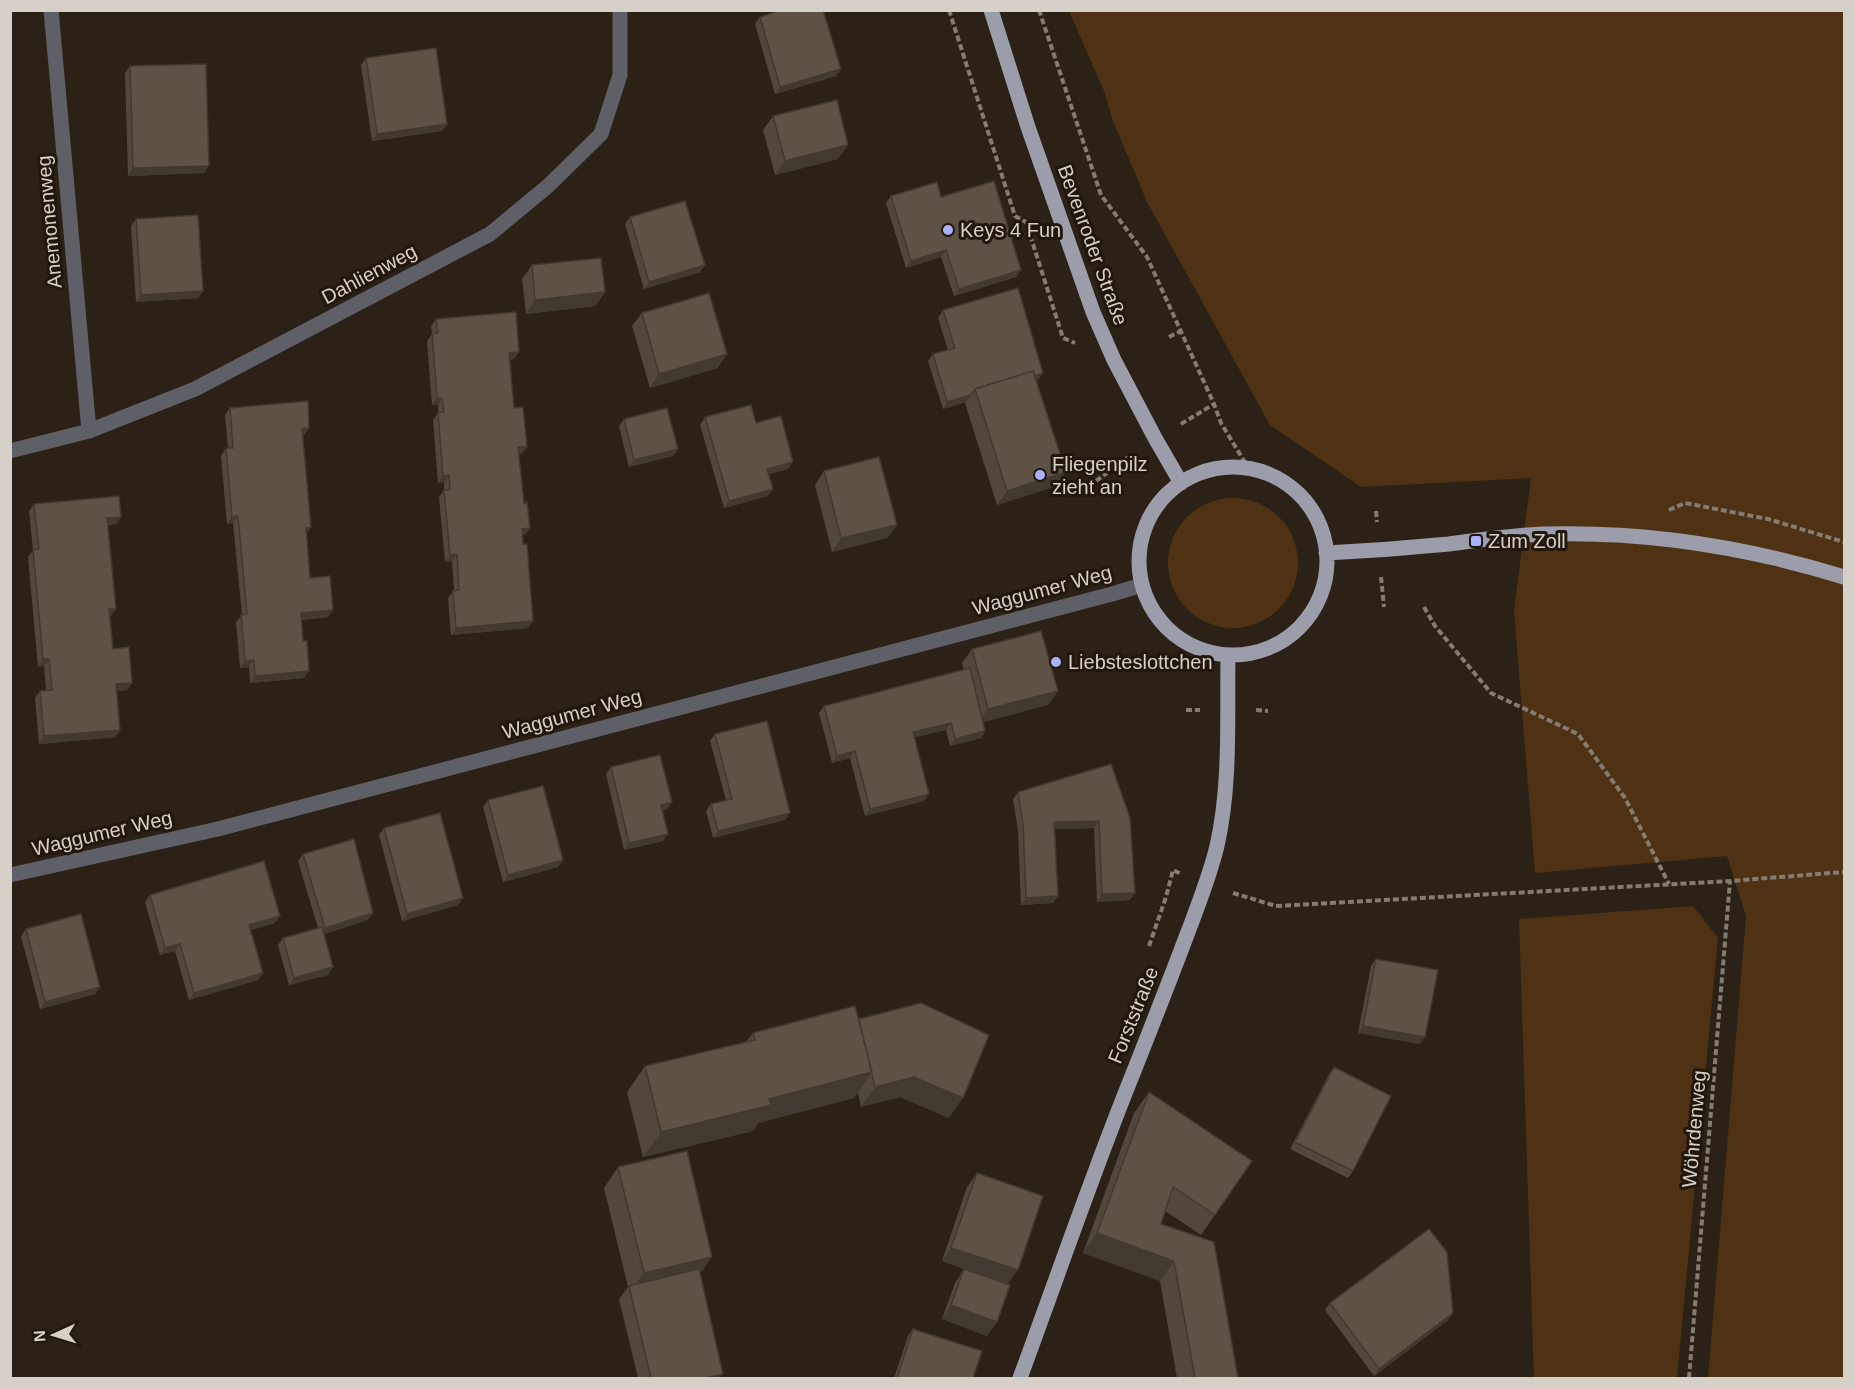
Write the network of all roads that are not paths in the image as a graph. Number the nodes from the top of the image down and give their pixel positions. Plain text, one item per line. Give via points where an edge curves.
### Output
1 (51, 10) edge
2 (620, 10) edge
3 (991, 10) edge
4 (89, 431) junction
5 (10, 451) edge
6 (1181, 483) junction
7 (1326, 553) junction
8 (1845, 577) edge
9 (1142, 585) junction
10 (1228, 655) junction
11 (10, 875) edge
12 (1020, 1378) edge

1 - 4 street, Anemonenweg
2 - 4 street, Dahlienweg via 620,75 601,134 548,186 490,234 195,389
3 - 6 main road, Bevenroder Straße via 1093,312 1114,360
4 - 5 street, Dahlienweg
6 - 7 main road via 1202,472 1225,467 1272,475 1308,505 1320,526
6 - 9 main road via 1160,502 1145,528 1139,556
7 - 8 main road via 1542,534 1608,534 1730,548
7 - 10 main road via 1323,589 1302,625 1268,648
9 - 10 main road via 1151,607 1183,641 1205,651
9 - 11 street, Waggumer Weg via 218,829
10 - 12 main road, Forststraße via 1226,771 1217,844 1206,884

